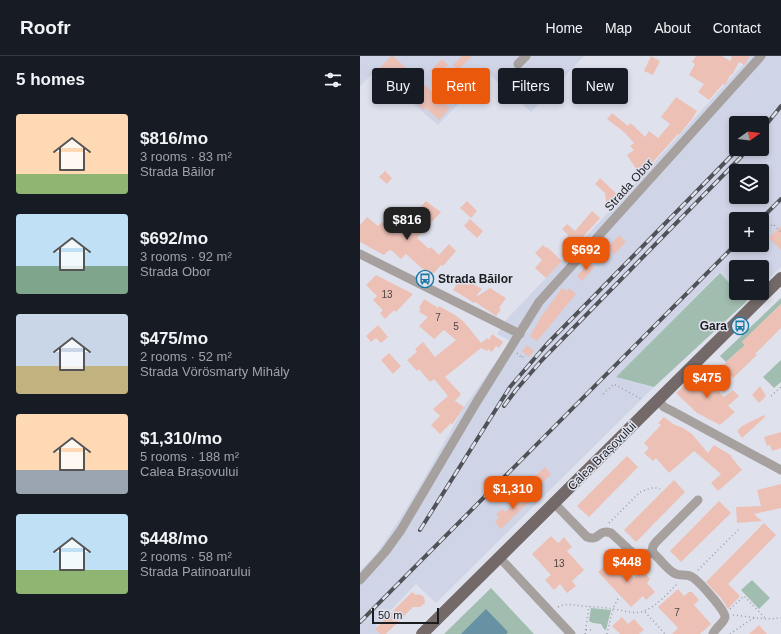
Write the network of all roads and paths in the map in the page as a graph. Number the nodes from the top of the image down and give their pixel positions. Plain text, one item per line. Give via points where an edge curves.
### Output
1 (526, 56) edge
2 (762, 56) edge
3 (518, 64) dead end
4 (769, 227) edge
5 (781, 232) edge
6 (360, 254) edge
7 (781, 278) edge
8 (520, 334) junction
9 (611, 382) dead end
10 (614, 384) junction
11 (781, 387) edge
12 (603, 394) dead end
13 (771, 396) dead end
14 (655, 403) junction
15 (781, 470) edge
16 (660, 489) dead end
17 (698, 500) dead end
18 (554, 503) junction
19 (739, 530) dead end
20 (606, 531) junction
21 (652, 552) junction
22 (499, 557) junction
23 (689, 576) junction
24 (360, 580) edge
25 (619, 597) dead end
26 (589, 606) junction
27 (613, 608) junction
28 (550, 611) junction
29 (644, 611) junction
30 (725, 614) junction
31 (755, 618) junction
32 (766, 618) junction
33 (781, 618) edge
34 (586, 630) junction
35 (592, 630) dead end
36 (422, 634) edge
37 (571, 634) edge
38 (585, 634) edge
39 (607, 634) edge
40 (665, 634) edge
41 (713, 634) edge
42 (730, 634) edge

1 - 3 street
2 - 8 street, Strada Obor via 551,288
4 - 5 path via 773,224
6 - 8 street
7 - 14 main road, Calea Brașovului
8 - 24 street, Strada Obor via 401,530
9 - 10 path
10 - 12 path
10 - 14 path
11 - 13 path
14 - 15 street
14 - 18 main road, Calea Brașovului
16 - 20 path via 651,488 640,492 605,526
17 - 21 street via 656,542
18 - 20 street via 587,537 594,538
18 - 22 main road, Calea Brașovului
19 - 23 path
20 - 21 street via 636,556
21 - 23 street via 676,574
22 - 28 street
22 - 36 main road, Calea Brașovului
23 - 29 path via 660,602
23 - 30 street via 696,579
25 - 27 path
26 - 27 path
26 - 28 path via 565,605
26 - 34 path
27 - 29 path via 635,613
27 - 39 path
28 - 37 street
29 - 40 path
30 - 31 path
30 - 32 path via 744,596
30 - 41 street via 724,621
31 - 32 path
31 - 42 path
32 - 33 path
34 - 35 path
34 - 38 path

